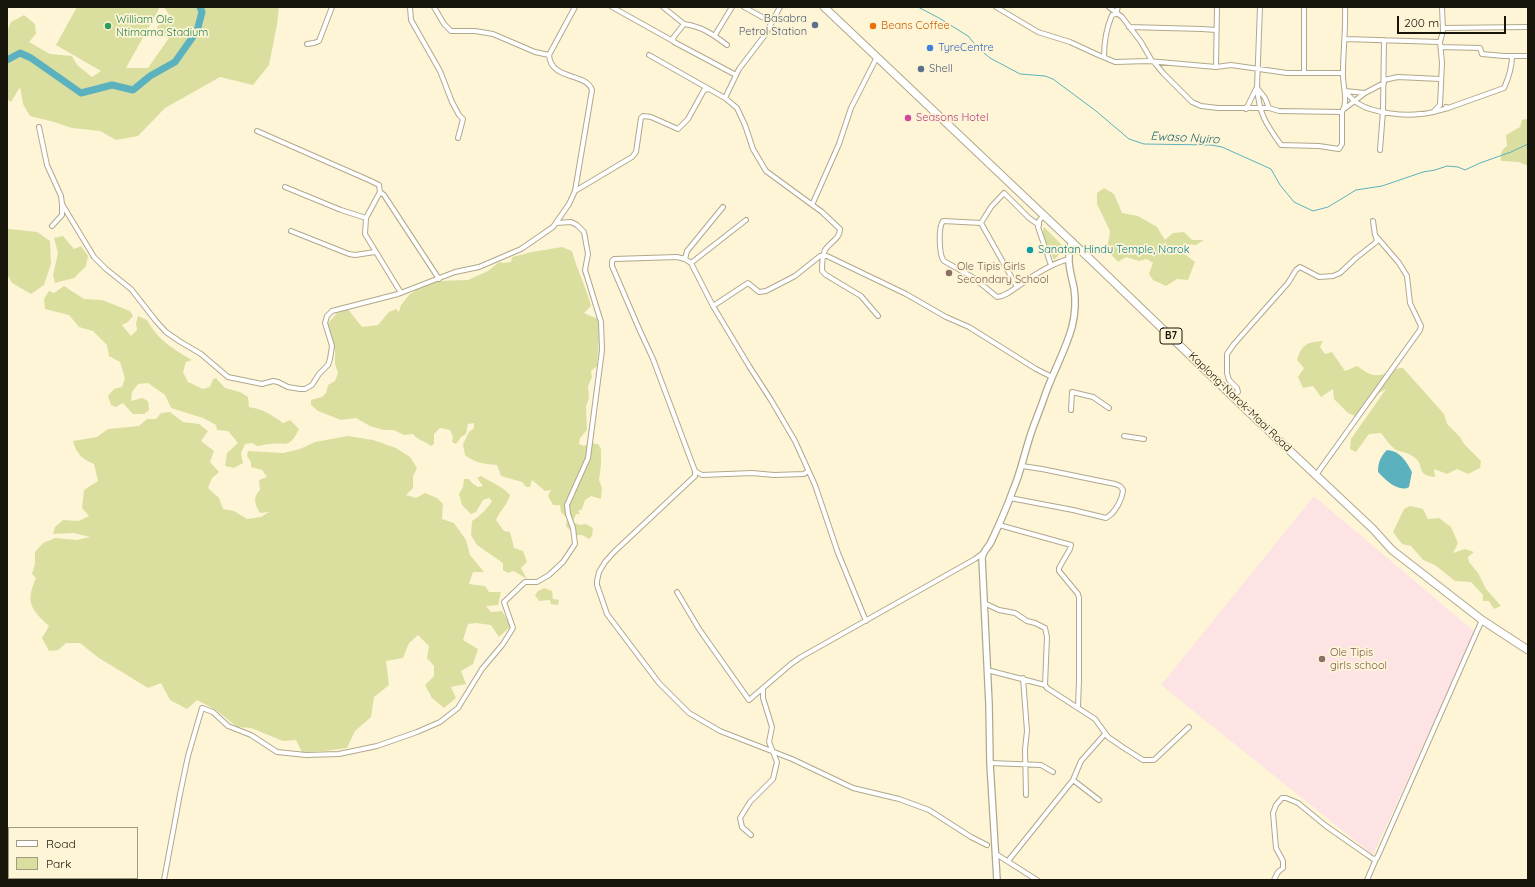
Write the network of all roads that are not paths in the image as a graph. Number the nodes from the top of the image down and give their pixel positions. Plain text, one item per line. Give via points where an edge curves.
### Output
1 (332, 7) edge
2 (410, 7) edge
3 (434, 7) edge
4 (575, 7) edge
5 (612, 7) edge
6 (663, 7) edge
7 (732, 7) edge
8 (744, 7) edge
9 (780, 7) edge
10 (824, 7) edge
11 (996, 7) edge
12 (1109, 7) edge
13 (1118, 7) edge
14 (1218, 7) edge
15 (1260, 7) edge
16 (1304, 7) edge
17 (1345, 7) edge
18 (1442, 7) edge
19 (1003, 9) edge
20 (1116, 14) junction
21 (773, 21) junction
22 (684, 24) junction
23 (1129, 27) junction
24 (1526, 27) dead end
25 (1443, 28) junction
26 (1216, 30) junction
27 (715, 35) junction
28 (1345, 39) junction
29 (1384, 40) junction
30 (673, 41) junction
31 (307, 44) dead end
32 (1441, 44) junction
33 (727, 45) dead end
34 (549, 55) junction
35 (649, 55) dead end
36 (877, 56) junction
37 (1512, 56) junction
38 (1527, 56) dead end
39 (1104, 58) junction
40 (1153, 61) junction
41 (1216, 66) junction
42 (1258, 68) junction
43 (1304, 73) junction
44 (1342, 74) junction
45 (736, 75) junction
46 (1440, 79) junction
47 (1384, 82) junction
48 (1257, 87) junction
49 (708, 89) junction
50 (1345, 91) junction
51 (1365, 93) junction
52 (725, 98) junction
53 (1354, 101) junction
54 (1440, 105) junction
55 (1260, 108) junction
56 (1269, 108) junction
57 (1448, 108) junction
58 (1246, 109) junction
59 (1343, 110) junction
60 (1383, 111) junction
61 (1434, 112) junction
62 (39, 127) dead end
63 (257, 131) dead end
64 (458, 138) dead end
65 (1380, 150) dead end
66 (285, 187) dead end
67 (575, 191) junction
68 (380, 192) junction
69 (62, 204) junction
70 (812, 205) junction
71 (723, 207) dead end
72 (1044, 215) junction
73 (366, 218) junction
74 (746, 220) dead end
75 (1373, 220) dead end
76 (981, 222) junction
77 (556, 223) junction
78 (52, 226) dead end
79 (1039, 226) junction
80 (291, 231) dead end
81 (1376, 237) junction
82 (1072, 241) junction
83 (375, 252) junction
84 (823, 256) junction
85 (685, 259) junction
86 (1069, 259) junction
87 (691, 263) junction
88 (1051, 265) junction
89 (438, 279) junction
90 (1017, 287) junction
91 (401, 293) junction
92 (713, 306) junction
93 (878, 316) dead end
94 (1052, 377) junction
95 (1233, 396) junction
96 (1110, 408) dead end
97 (1071, 410) dead end
98 (1124, 436) dead end
99 (1144, 439) dead end
100 (1022, 466) junction
101 (695, 471) junction
102 (808, 471) junction
103 (1316, 475) junction
104 (1010, 498) junction
105 (999, 525) junction
106 (983, 553) junction
107 (677, 592) dead end
108 (984, 604) junction
109 (1482, 620) junction
110 (866, 621) junction
111 (1528, 650) edge
112 (987, 670) junction
113 (1023, 678) junction
114 (1044, 685) junction
115 (763, 688) junction
116 (1078, 707) junction
117 (1189, 727) dead end
118 (1105, 734) junction
119 (773, 751) junction
120 (990, 763) junction
121 (1025, 764) junction
122 (1053, 772) dead end
123 (1072, 780) junction
124 (1026, 795) dead end
125 (1099, 800) dead end
126 (751, 835) dead end
127 (987, 845) dead end
128 (996, 854) junction
129 (1376, 859) junction
130 (1008, 861) junction
131 (164, 880) edge
132 (997, 880) edge
133 (1037, 880) edge
134 (1274, 880) edge
135 (1367, 880) edge

1 - 31 street via 319,41
2 - 64 street via 411,20 440,71 452,102 464,119
3 - 34 street via 451,31 493,34 534,52
4 - 34 street
5 - 30 street
6 - 22 street
7 - 27 street
8 - 21 street
9 - 21 street
10 - 36 highway, Kaplong-Narok-Maai Road / B7
11 - 19 street
12 - 20 street
13 - 20 street
14 - 26 street
15 - 42 street
16 - 43 street
17 - 28 street
18 - 25 street
19 - 39 street via 1038,32 1070,42
20 - 23 street via 1122,17
20 - 39 street via 1112,15 1108,27
21 - 45 street
22 - 27 street via 697,26
22 - 30 street
23 - 26 street
23 - 40 street
24 - 25 street
25 - 32 street
26 - 41 street
27 - 33 street
28 - 29 street
28 - 44 street
29 - 32 street
29 - 47 street
30 - 45 street
32 - 37 street via 1480,48 1482,54
32 - 46 street
34 - 67 street via 555,68 592,88
35 - 49 street
36 - 70 street via 852,108
36 - 72 highway, Kaplong-Narok-Maai Road / B7
37 - 38 street
37 - 57 street via 1510,74 1504,88
39 - 40 street via 1115,62
40 - 41 street
40 - 58 street via 1192,102 1207,107
41 - 42 street
42 - 43 street via 1276,72
42 - 48 street
43 - 44 street
44 - 50 street
45 - 52 street
46 - 47 street via 1398,77
46 - 54 street
47 - 51 street
47 - 60 street
48 - 55 street
48 - 56 street
48 - 58 street
49 - 52 street
49 - 67 street via 704,90 688,118 678,129 643,116 636,152 632,157
50 - 51 street
50 - 53 street
50 - 59 street
51 - 53 street
52 - 70 street via 737,108 753,149 766,171
53 - 59 street
53 - 60 street via 1359,105
54 - 57 street
54 - 61 street
55 - 56 street
55 - 58 street
55 - 59 street via 1267,126 1281,145 1339,149 1342,144
56 - 59 street via 1279,112
57 - 61 street
60 - 61 street via 1407,114
60 - 65 street
62 - 69 street via 47,165
63 - 68 street via 371,181 378,185
66 - 73 street
67 - 77 street
68 - 73 street
68 - 89 street via 406,227
69 - 78 street via 62,215
69 - 91 street via 99,264 131,289 166,332 201,354 232,379 262,384 273,381 288,387 305,389 312,385 330,359 332,346 325,323 329,314 336,309
70 - 84 street via 840,228 837,238
71 - 85 street via 687,251
72 - 79 street via 1039,221
72 - 82 highway, Kaplong-Narok-Maai Road / B7
73 - 83 street via 365,234
74 - 87 street
75 - 81 street
76 - 79 street via 1004,193
76 - 90 street
76 - 90 street via 943,221 940,226 942,260 974,278 997,297 1002,297
77 - 89 street via 514,252 478,267
77 - 131 street via 572,222 584,232 588,254 585,270 601,322 602,350 588,458 567,505 575,544 563,562 549,575 537,582 525,582 504,602 513,628 482,669 458,708 440,722 377,746 339,754 306,755 277,752 251,734 228,726 213,712 202,708 188,756
79 - 88 street
80 - 83 street via 349,254
81 - 95 street via 1375,244 1333,276 1319,277 1300,267 1296,270 1288,283 1227,354 1226,373 1238,392
81 - 103 street via 1407,276 1410,303 1421,326 1420,330
82 - 86 main road
82 - 95 highway, Kaplong-Narok-Maai Road / B7
83 - 91 street
84 - 92 street via 766,291 759,292 748,283
84 - 93 street via 824,273 858,294
84 - 94 street via 906,294
85 - 87 street
85 - 101 street via 616,259 612,262 636,324 653,359
86 - 88 street
86 - 94 main road via 1074,292 1074,315 1067,343
87 - 92 street
88 - 90 street
89 - 91 street
92 - 102 street via 795,441
94 - 100 main road
95 - 103 highway, Kaplong-Narok-Maai Road / B7
96 - 97 street via 1093,397 1072,392
98 - 99 street
100 - 104 main road
100 - 104 street via 1115,484 1123,490 1122,494 1115,510 1106,518
101 - 102 street via 702,475 774,475 804,474
101 - 119 street via 695,476 605,562 599,572 597,585 607,614 663,688 683,708 720,731
102 - 110 street
103 - 109 highway, Kaplong-Narok-Maai Road / B7 via 1392,550
104 - 105 main road
105 - 106 main road
105 - 116 street via 1071,545 1059,571 1079,598
106 - 108 main road
106 - 110 street
107 - 115 street via 699,629 749,700
108 - 112 main road
108 - 114 street via 1015,613 1045,628 1047,638
109 - 111 highway, Kaplong-Narok-Maai Road / B7
109 - 129 street
110 - 115 street via 801,657
112 - 113 street
112 - 120 main road
113 - 114 street
113 - 121 street via 1027,731
114 - 116 street
115 - 119 street via 763,698 772,727 769,742
116 - 118 street via 1095,719
117 - 118 street via 1154,760 1143,760
118 - 123 street via 1081,761
119 - 126 street via 777,762 773,779 750,802 740,818 742,827
119 - 127 street via 853,788 899,799 929,810
120 - 121 street
120 - 128 main road
121 - 122 street via 1041,765
121 - 124 street
123 - 125 street
123 - 130 street
128 - 130 street
128 - 132 main road
129 - 134 street via 1326,826 1298,803 1282,798 1274,813 1276,848 1283,861 1283,868
129 - 135 street
130 - 133 street

